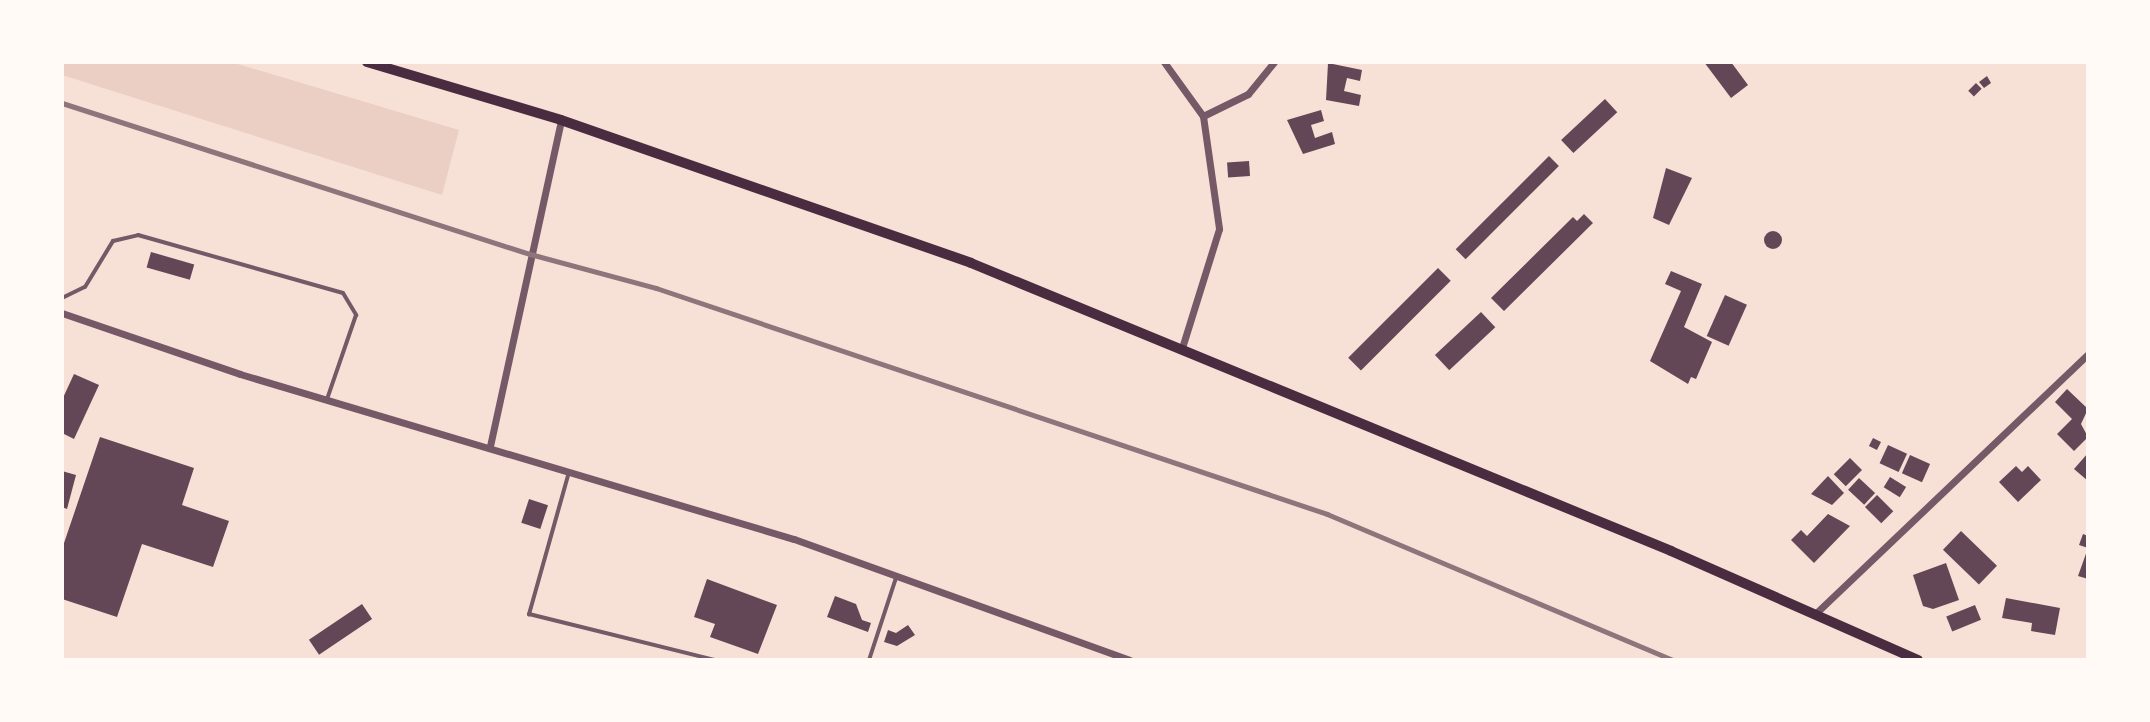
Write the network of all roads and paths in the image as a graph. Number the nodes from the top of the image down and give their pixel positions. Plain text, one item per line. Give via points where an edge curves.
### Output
1 (367, 62) edge
2 (1164, 62) edge
3 (1274, 62) edge
4 (1203, 116) junction
5 (561, 120) junction
6 (62, 298) edge
7 (62, 313) edge
8 (1182, 348) junction
9 (2088, 354) edge
10 (327, 399) junction
11 (490, 446) junction
12 (569, 470) junction
13 (897, 574) junction
14 (1815, 614) junction
15 (715, 660) edge
16 (869, 660) edge
17 (1130, 660) edge
18 (1918, 660) edge

1 - 5 main road
2 - 4 street
3 - 4 street via 1248,94
4 - 8 street via 1219,229
5 - 8 main road via 971,263
5 - 11 street
6 - 10 lane via 85,287 113,241 138,235 343,293 356,315
7 - 10 street
8 - 14 main road
9 - 14 street
10 - 11 street
11 - 12 street
12 - 13 street
12 - 15 lane via 529,614
13 - 16 lane
13 - 17 street
14 - 18 main road

